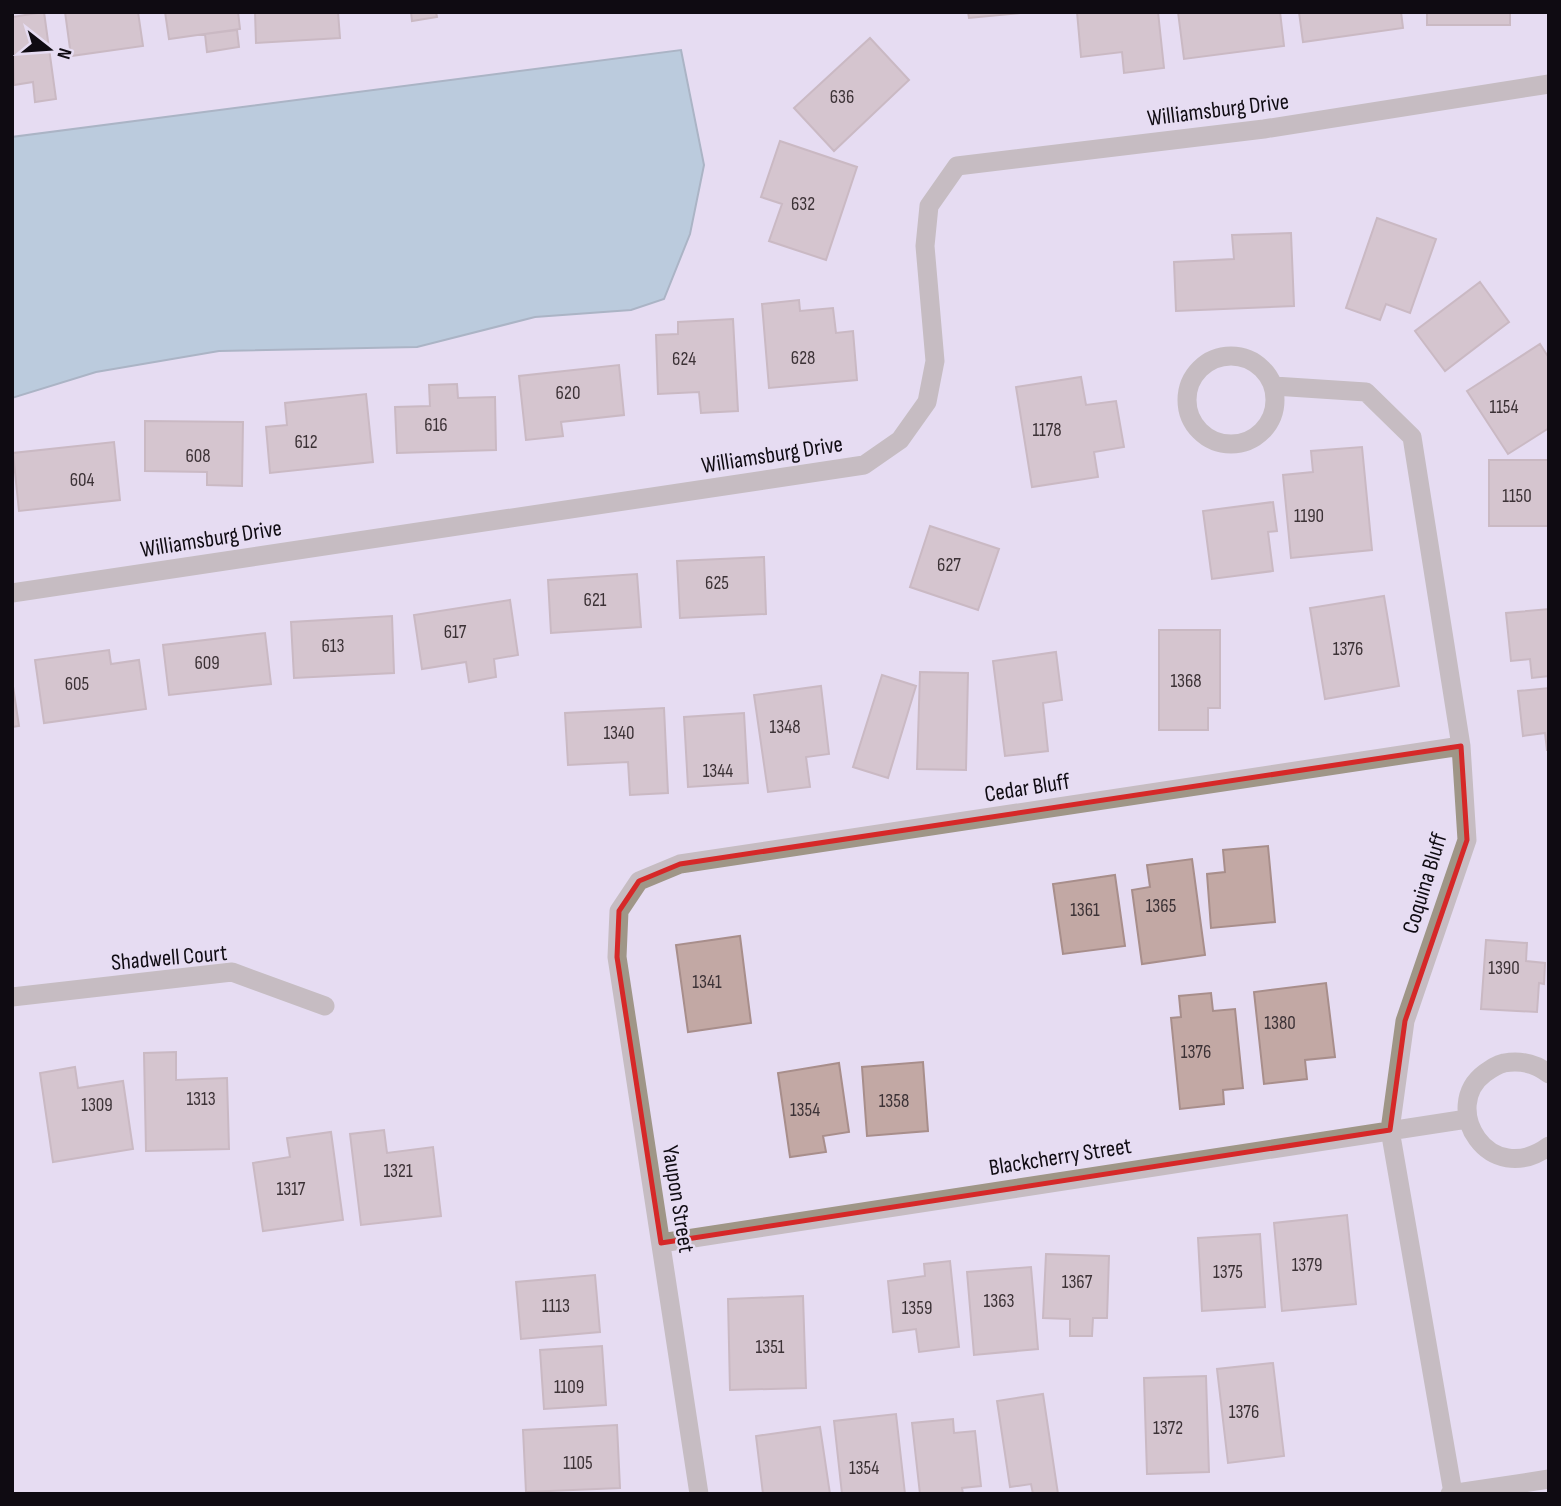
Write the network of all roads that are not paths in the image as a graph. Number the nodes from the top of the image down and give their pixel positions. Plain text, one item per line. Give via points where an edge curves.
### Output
1 (1549, 84) edge
2 (1274, 386) junction
3 (12, 593) edge
4 (1461, 746) junction
5 (619, 911) joint
6 (12, 997) edge
7 (325, 1006) dead end
8 (1549, 1074) edge
9 (1467, 1119) junction
10 (1390, 1130) junction
11 (1549, 1146) edge
12 (661, 1243) junction
13 (1549, 1479) edge
14 (699, 1494) edge
15 (1452, 1494) edge

1 - 3 street, Williamsburg Drive via 1264,129 957,166 929,206 925,246 936,361 927,402 900,440 864,465
2 - 2 street via 1261,366 1239,356 1216,357 1197,370 1186,391 1188,414 1201,434 1222,444 1245,443 1265,430 1275,409
2 - 4 street, Coquina Bluff via 1366,392 1412,437
4 - 5 street, Cedar Bluff via 680,864 639,880
4 - 10 street, Coquina Bluff via 1467,839 1405,1021
5 - 12 street, Yaupon Street via 617,957
6 - 7 street, Shadwell Court via 232,972
8 - 9 street via 1539,1066 1518,1061 1497,1065 1479,1078 1468,1097
9 - 10 street, Blackcherry Street
9 - 11 street via 1477,1140 1493,1154 1514,1160 1536,1156
10 - 12 street, Blackcherry Street
10 - 15 street, Coquina Bluff
12 - 14 street, Yaupon Street
13 - 15 street

